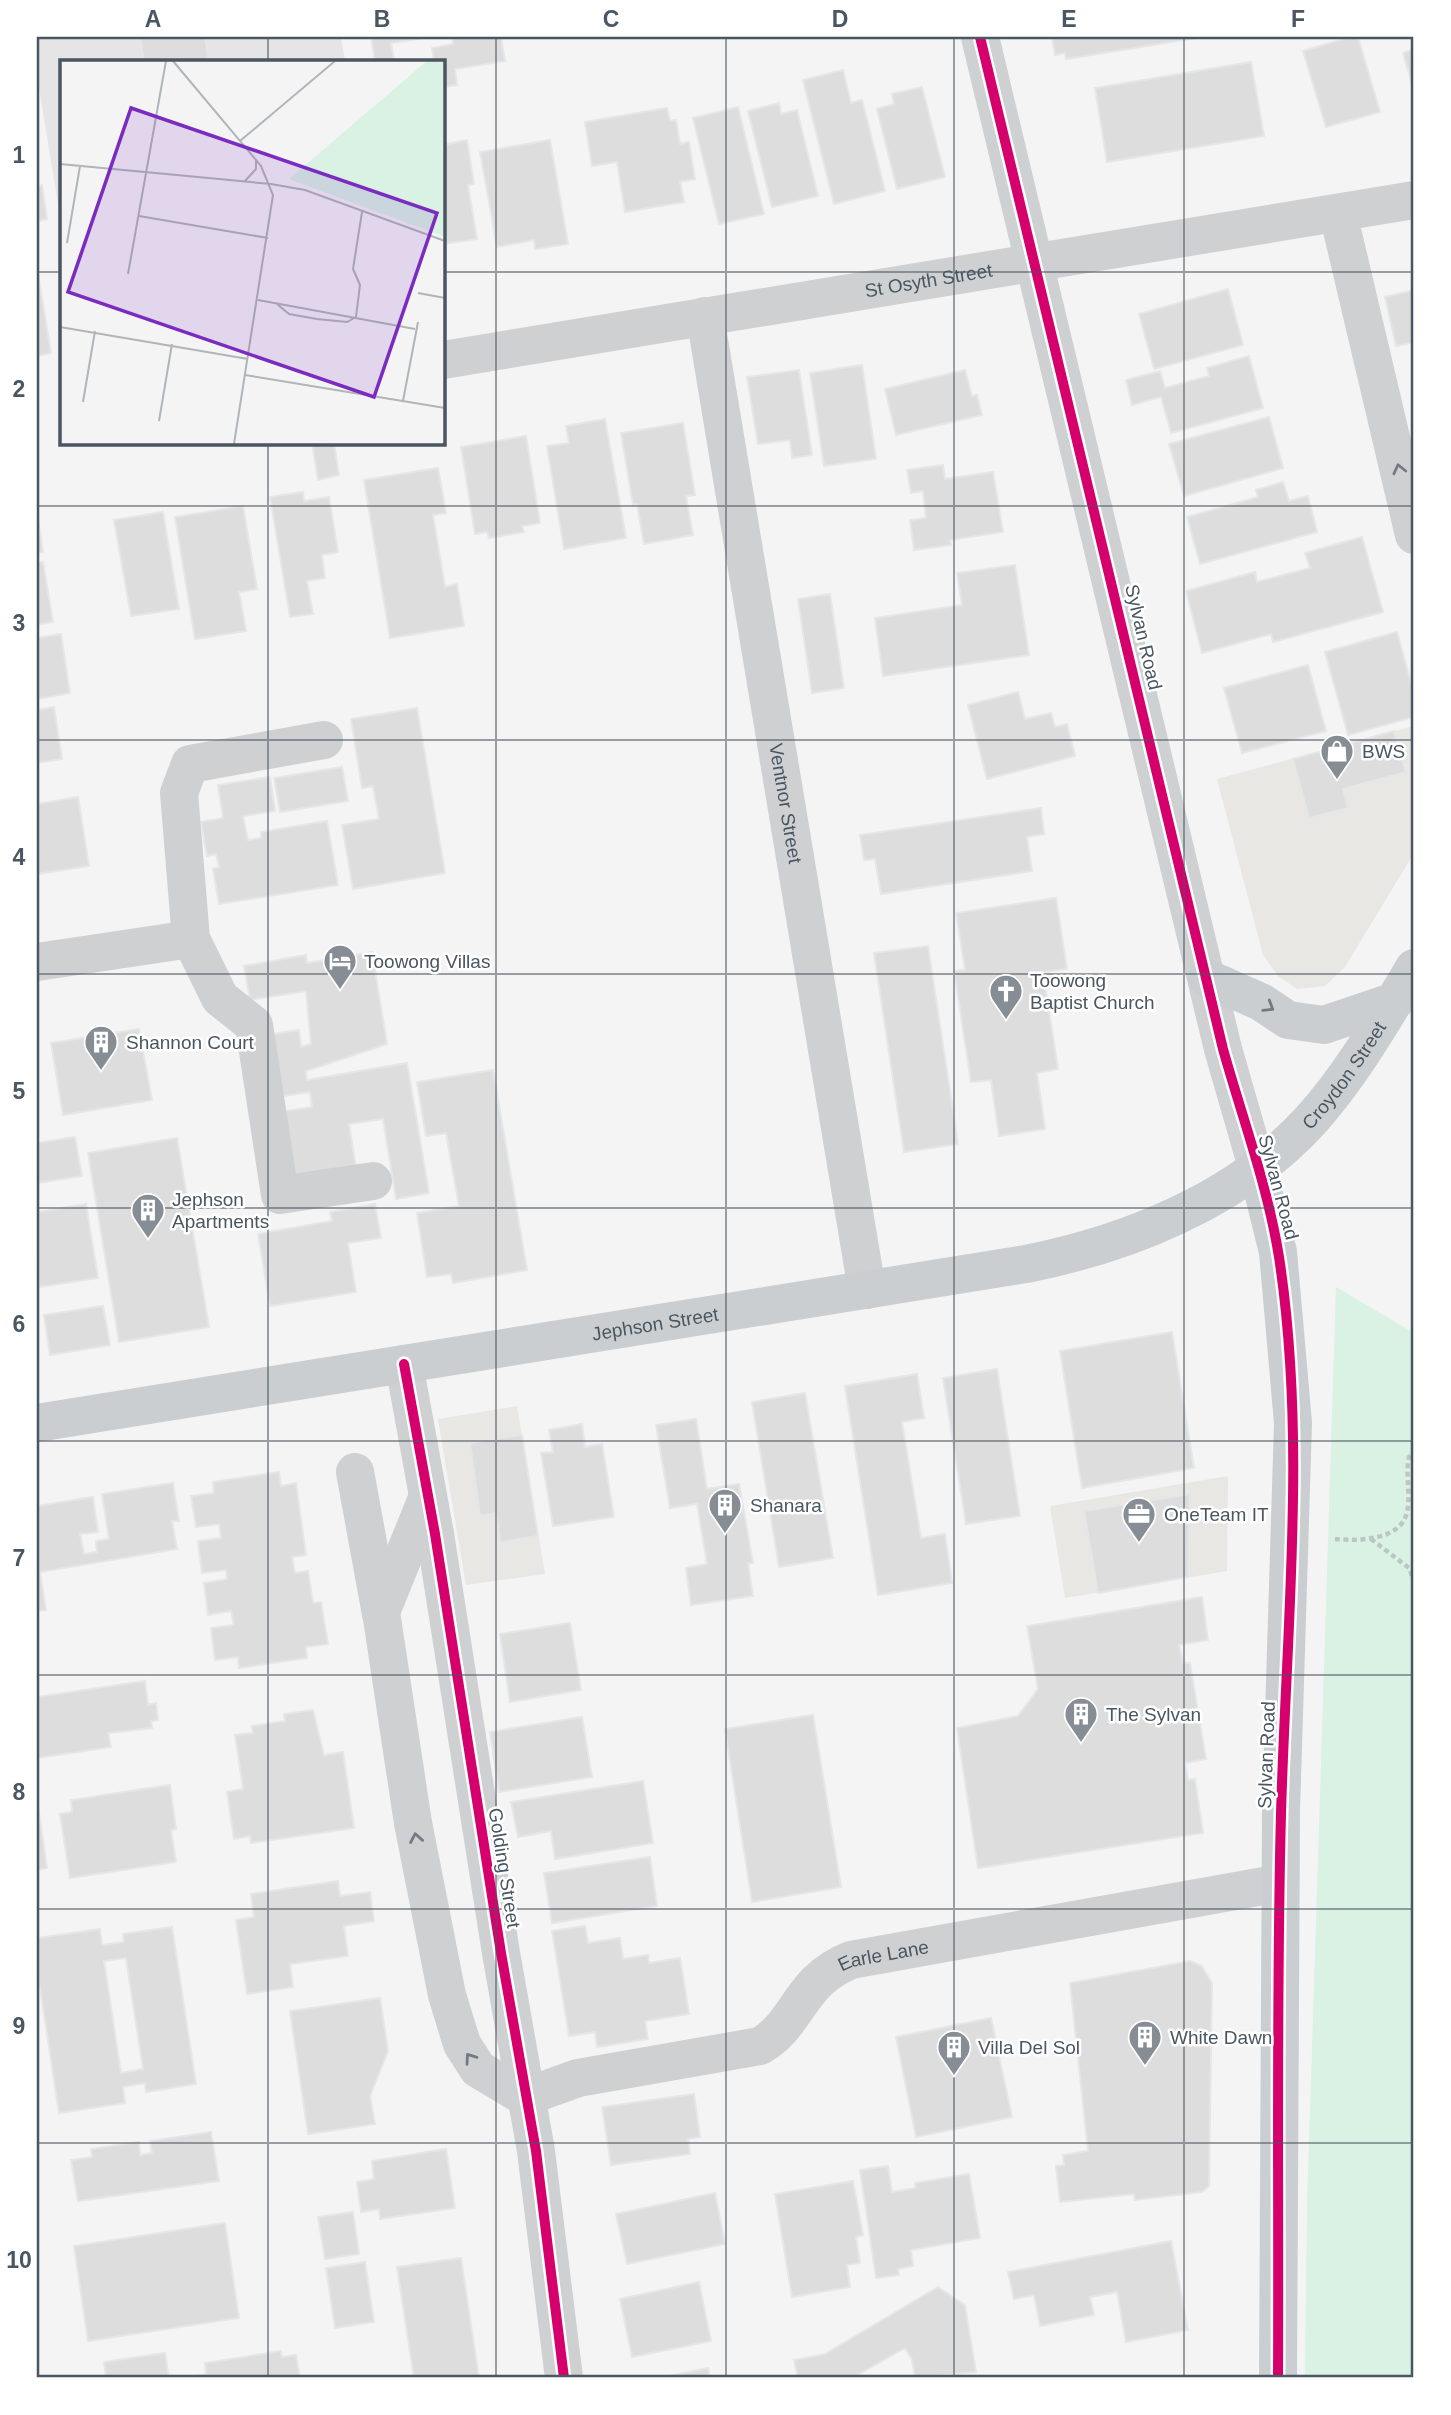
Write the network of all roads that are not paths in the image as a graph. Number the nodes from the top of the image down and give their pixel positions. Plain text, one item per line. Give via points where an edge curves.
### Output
1 (979, 37) edge
2 (1414, 200) edge
3 (1338, 212) junction
4 (1035, 263) junction
5 (705, 316) junction
6 (444, 359) edge
7 (1414, 535) edge
8 (324, 740) dead end
9 (191, 939) junction
10 (37, 962) edge
11 (1414, 968) edge
12 (1207, 978) junction
13 (1395, 1001) junction
14 (1256, 1167) junction
15 (373, 1181) dead end
16 (867, 1290) junction
17 (404, 1364) junction
18 (37, 1423) edge
19 (355, 1472) dead end
20 (428, 1496) junction
21 (382, 1619) junction
22 (1280, 1883) junction
23 (525, 2097) junction
24 (564, 2378) edge
25 (1278, 2378) edge

1 - 4 street, Sylvan Road
2 - 3 street, St Osyth Street
3 - 4 street, St Osyth Street
7 -> 3 street
4 - 5 street, St Osyth Street
4 - 12 street, Sylvan Road
5 - 6 street, St Osyth Street
5 - 16 street, Ventnor Street
8 - 9 street via 190,764 179,793
9 - 10 street
9 - 15 street via 220,998 254,1025 280,1195
11 - 13 main road, Croydon Street
12 -> 13 main road via 1261,1002 1288,1020 1324,1025
12 - 14 street, Sylvan Road
13 - 14 main road, Croydon Street via 1321,1108
14 - 16 main road, Jephson Street via 1183,1212 1099,1247
14 - 22 main road, Sylvan Road via 1280,1262 1293,1423
16 - 17 main road, Jephson Street
17 - 18 main road, Jephson Street
17 - 20 street, Golding Street
19 - 21 street
20 - 21 street via 384,1601
20 - 23 street, Golding Street
23 -> 21 street via 472,2063 461,2045 413,1823
22 - 23 street, Earle Lane via 851,1959 813,1983 779,2030 760,2046 578,2078
22 - 25 main road, Sylvan Road
23 - 24 street, Golding Street

